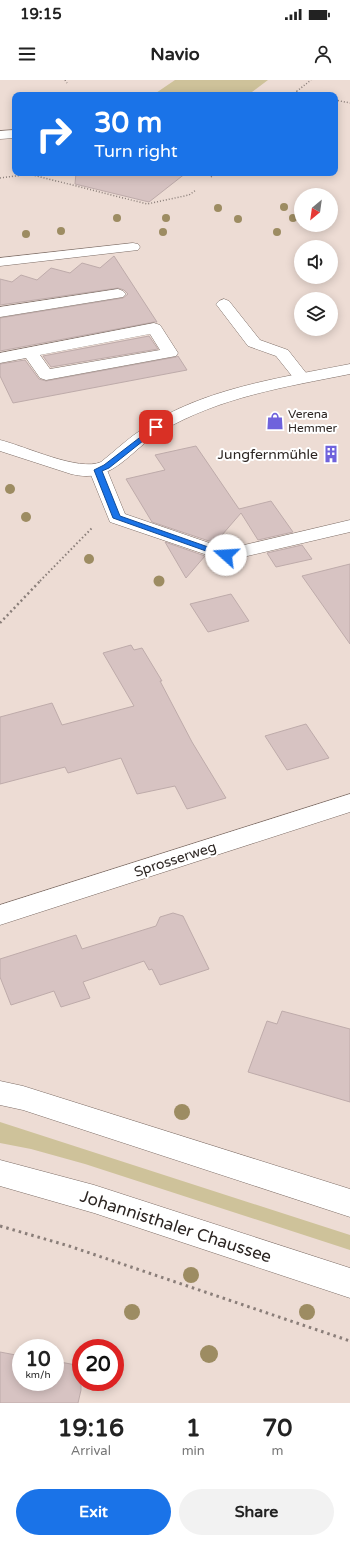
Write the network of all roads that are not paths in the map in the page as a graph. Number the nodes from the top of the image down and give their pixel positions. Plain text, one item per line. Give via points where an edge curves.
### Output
1 (12, 134) edge
2 (0, 135) edge
3 (133, 247) dead end
4 (0, 262) edge
5 (118, 294) dead end
6 (224, 304) dead end
7 (0, 312) edge
8 (30, 352) junction
9 (0, 358) edge
10 (350, 369) edge
11 (302, 378) junction
12 (0, 445) edge
13 (98, 470) junction
14 (350, 526) edge
15 (350, 803) edge
16 (0, 915) edge
17 (0, 1092) edge
18 (0, 1173) edge
19 (350, 1203) edge
20 (350, 1284) edge

1 - 2 street
3 - 4 street
5 - 7 street
6 - 11 street via 254,343 282,353
8 - 8 street via 154,328 170,353 46,375
8 - 9 street
10 - 11 street
11 - 13 street via 262,386 174,417 156,427
12 - 13 street via 77,470
13 - 14 street via 117,518 226,555
15 - 16 street, Sprosserweg
17 - 19 street
18 - 20 street, Johannisthaler Chaussee via 94,1198

